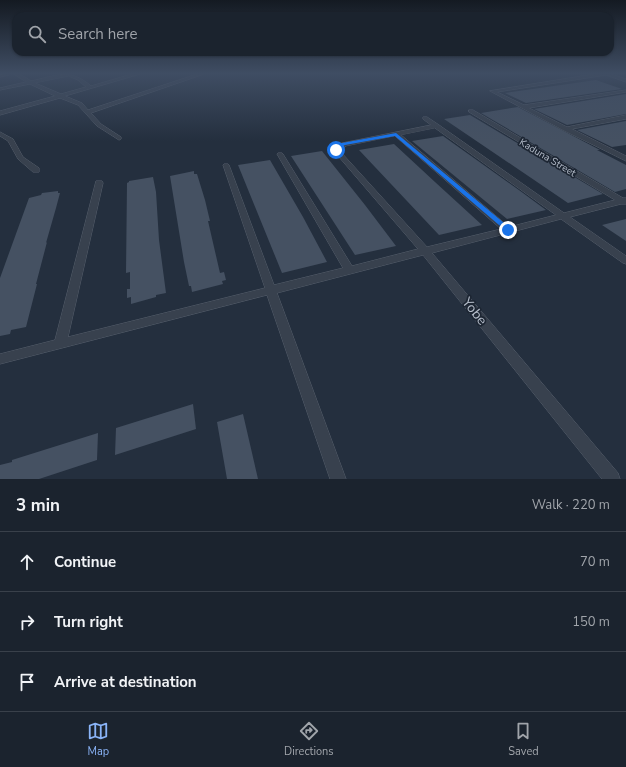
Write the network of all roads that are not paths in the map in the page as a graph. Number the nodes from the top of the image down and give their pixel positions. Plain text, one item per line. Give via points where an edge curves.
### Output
1 (135, 96) edge
2 (502, 96) edge
3 (591, 96) edge
4 (60, 97) joint
5 (522, 107) junction
6 (471, 111) dead end
7 (88, 112) junction
8 (0, 113) edge
9 (626, 117) edge
10 (425, 118) dead end
11 (437, 126) junction
12 (565, 128) junction
13 (0, 134) edge
14 (396, 134) junction
15 (119, 138) dead end
16 (626, 152) edge
17 (280, 154) dead end
18 (616, 154) junction
19 (626, 159) edge
20 (226, 165) dead end
21 (36, 170) dead end
22 (99, 182) dead end
23 (625, 201) edge
24 (561, 216) junction
25 (508, 230) junction
26 (426, 252) junction
27 (626, 261) edge
28 (350, 271) junction
29 (271, 289) junction
30 (60, 344) junction
31 (0, 359) edge
32 (338, 479) edge
33 (612, 479) edge

1 - 7 street
2 - 5 street
3 - 5 street
4 - 7 street via 80,104
4 - 8 street
5 - 12 street
6 - 23 street, Kaduna Street
7 - 15 street via 99,125
9 - 12 street
10 - 11 street
11 - 14 street
11 - 24 street
12 - 18 street
13 - 21 street via 11,140 20,158
14 - 25 street
14 - 26 street, Yobe via 344,144 336,150
16 - 18 street
17 - 28 street
18 - 19 street
20 - 29 street
22 - 30 street
23 - 24 street
24 - 25 street
24 - 27 street
25 - 26 street
26 - 28 street
26 - 33 street, Yobe
28 - 29 street
29 - 30 street
29 - 32 street
30 - 31 street

